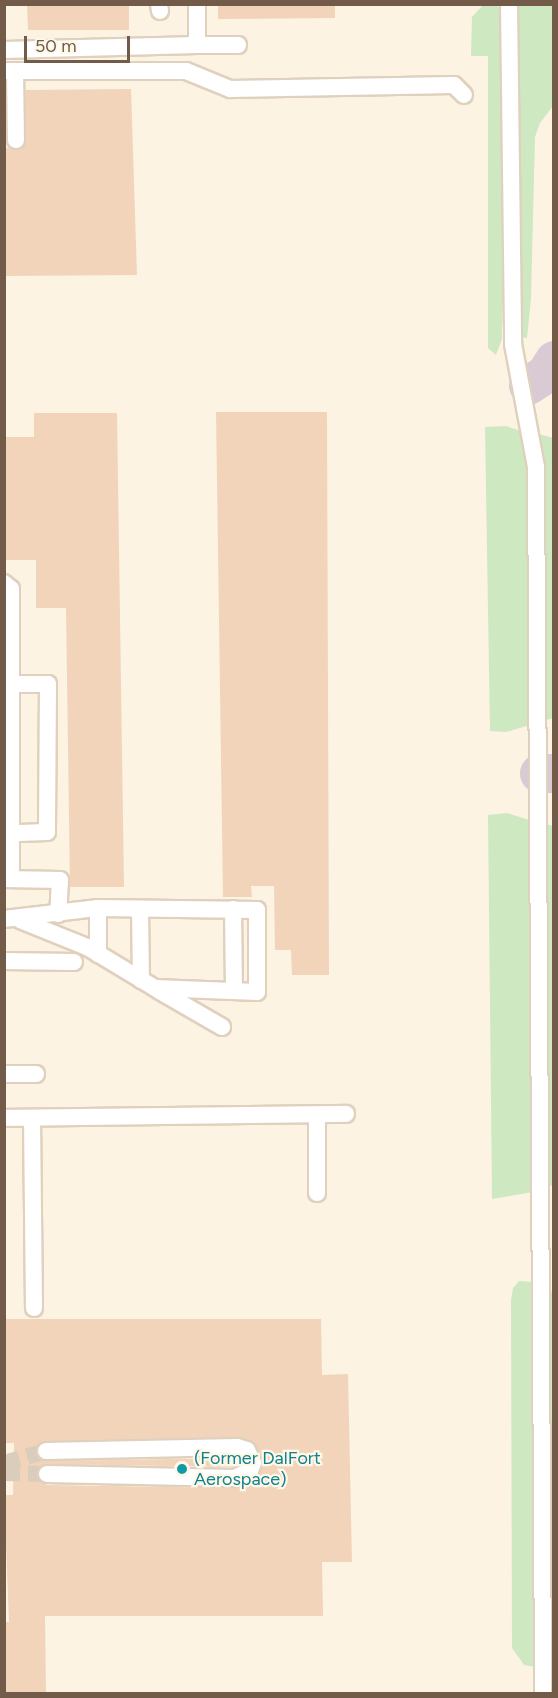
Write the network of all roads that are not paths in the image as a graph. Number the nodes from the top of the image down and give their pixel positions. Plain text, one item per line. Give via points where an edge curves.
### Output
1 (197, 4) edge
2 (509, 4) edge
3 (197, 45) junction
4 (238, 45) dead end
5 (4, 50) edge
6 (10, 71) edge
7 (464, 95) dead end
8 (16, 140) dead end
9 (4, 583) edge
10 (8, 625) edge
11 (8, 654) edge
12 (11, 684) junction
13 (11, 833) junction
14 (8, 879) edge
15 (98, 908) junction
16 (140, 909) junction
17 (233, 909) junction
18 (58, 914) junction
19 (12, 920) edge
20 (98, 954) junction
21 (4, 961) edge
22 (74, 962) dead end
23 (148, 984) junction
24 (234, 991) junction
25 (222, 1027) dead end
26 (4, 1074) edge
27 (36, 1074) dead end
28 (346, 1114) dead end
29 (317, 1115) junction
30 (4, 1118) edge
31 (32, 1118) junction
32 (317, 1193) dead end
33 (34, 1308) dead end
34 (53, 1451) joint
35 (543, 1694) edge

1 - 3 lane
2 - 35 lane via 513,344 536,467
3 - 4 lane
3 - 5 lane
6 - 7 lane via 186,70 230,88 454,85
6 - 8 lane
9 - 10 lane via 11,589
10 - 11 lane
11 - 12 lane
12 - 13 lane
12 - 13 lane via 48,684 47,832
13 - 14 lane
14 - 18 lane via 60,880
15 - 16 lane
15 - 18 lane
15 - 20 lane
16 - 17 lane
16 - 23 lane
17 - 24 lane
17 - 24 lane via 257,910 257,992
18 - 19 lane
19 - 20 lane
20 - 23 lane
21 - 22 lane
23 - 24 lane
23 - 25 lane
26 - 27 lane
28 - 29 lane
29 - 31 lane
29 - 32 lane
30 - 31 lane
31 - 33 lane
34 - 34 lane via 237,1447 247,1450 253,1463 243,1476 234,1478 54,1474

